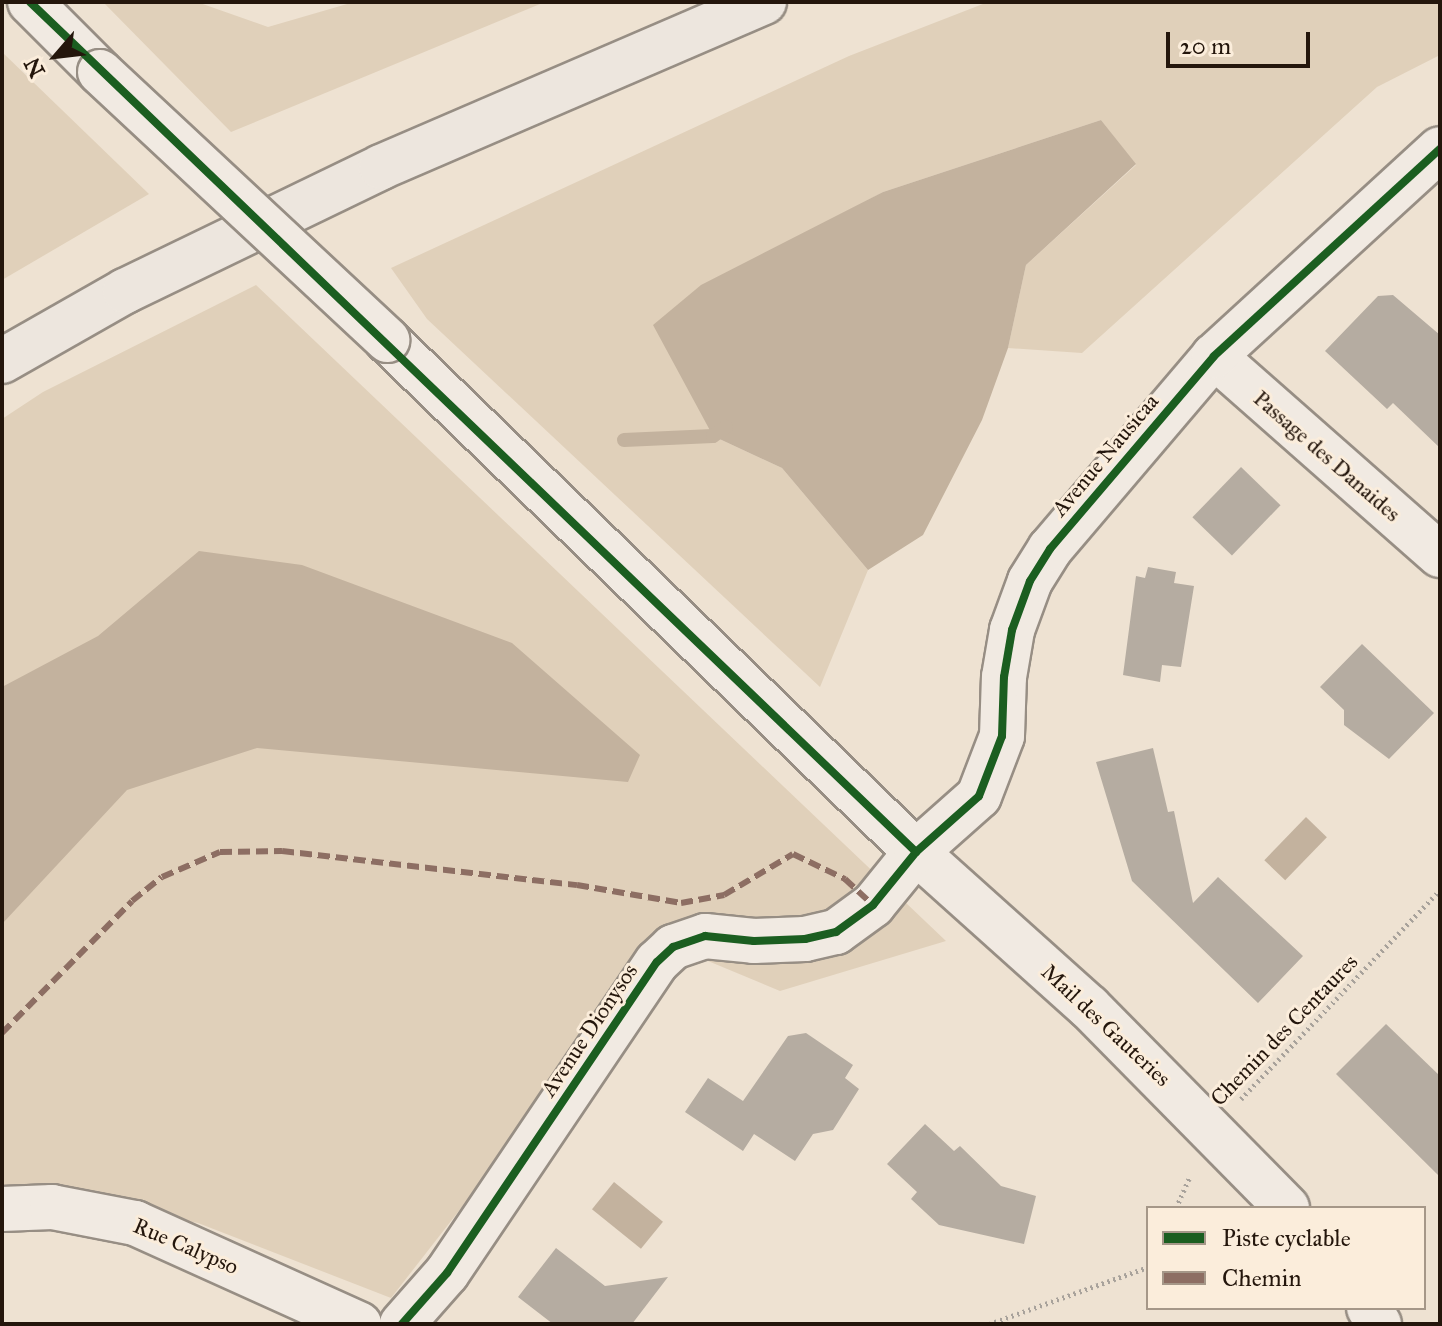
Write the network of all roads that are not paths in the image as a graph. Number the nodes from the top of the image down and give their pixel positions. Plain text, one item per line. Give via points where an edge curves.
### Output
1 (30, 2) edge
2 (764, 2) edge
3 (1440, 149) edge
4 (1214, 356) junction
5 (2, 361) edge
6 (1440, 555) edge
7 (916, 852) junction
8 (1285, 1206) edge
9 (2, 1209) edge
10 (359, 1324) edge
11 (402, 1324) edge

1 - 7 street, Mail des Gauteries, bridge
2 - 5 main road via 381,167 125,291
3 - 4 street, Avenue Nausicaa
4 - 6 street, Passage des Danaides
4 - 7 street, Avenue Nausicaa via 1060,537 1030,581 1007,661 1002,736 979,796
7 - 8 street, Mail des Gauteries via 1089,1007
7 - 11 street, Avenue Dionysos via 873,905 836,932 754,941 705,936 665,955 447,1273
9 - 10 street, Rue Calypso via 52,1207 135,1223

